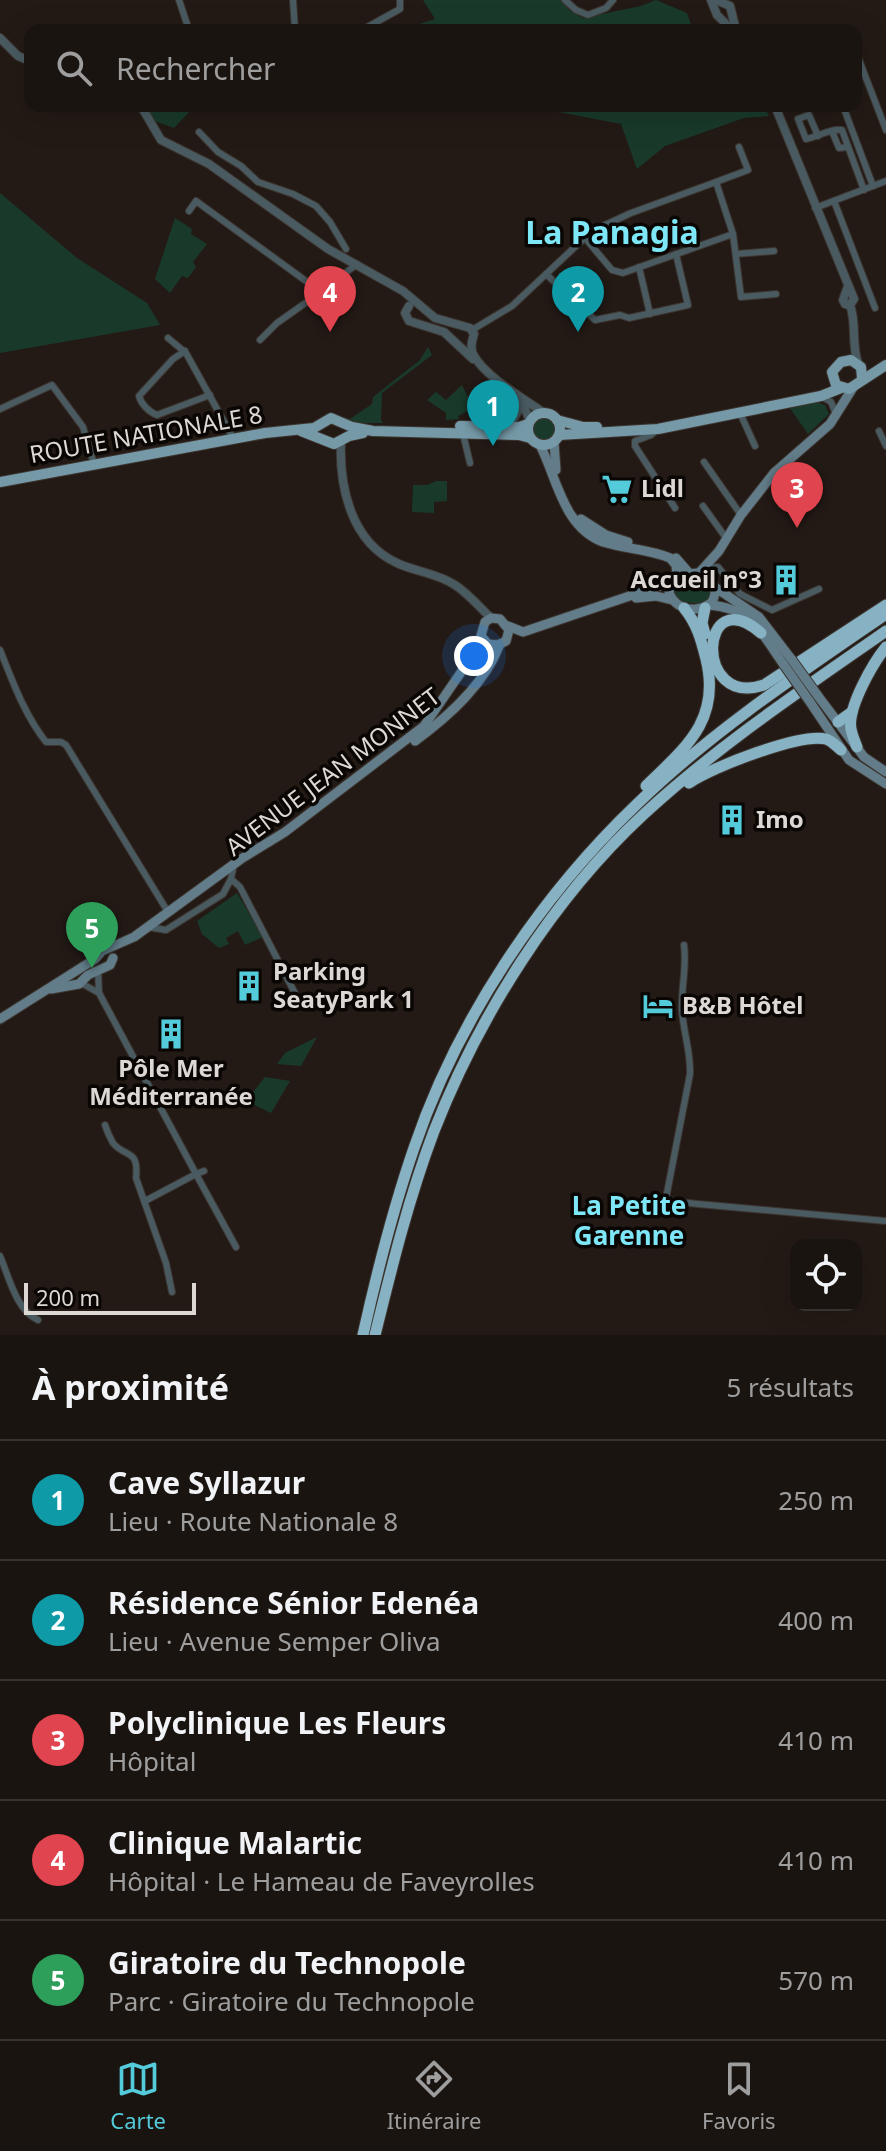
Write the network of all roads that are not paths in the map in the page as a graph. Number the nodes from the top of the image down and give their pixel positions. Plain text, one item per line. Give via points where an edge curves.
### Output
1 (179, 0) edge
2 (293, 0) edge
3 (400, 0) edge
4 (565, 0) edge
5 (613, 0) edge
6 (715, 2) edge
7 (731, 11) junction
8 (719, 16) junction
9 (187, 24) edge
10 (295, 24) edge
11 (373, 24) edge
12 (728, 24) edge
13 (733, 24) edge
14 (0, 38) edge
15 (24, 58) edge
16 (862, 68) edge
17 (145, 112) edge
18 (777, 112) edge
19 (845, 112) edge
20 (886, 130) edge
21 (199, 132) dead end
22 (818, 136) dead end
23 (739, 147) dead end
24 (886, 181) edge
25 (716, 182) junction
26 (873, 186) junction
27 (864, 190) junction
28 (834, 201) junction
29 (815, 208) junction
30 (189, 211) dead end
31 (733, 234) junction
32 (585, 238) junction
33 (346, 249) dead end
34 (774, 251) dead end
35 (676, 254) junction
36 (736, 254) junction
37 (357, 264) junction
38 (639, 267) junction
39 (546, 274) junction
40 (321, 292) junction
41 (776, 294) dead end
42 (414, 306) junction
43 (875, 308) dead end
44 (650, 314) junction
45 (472, 330) junction
46 (168, 338) dead end
47 (260, 340) dead end
48 (472, 342) junction
49 (460, 345) junction
50 (185, 351) junction
51 (882, 367) edge
52 (848, 377) junction
53 (502, 390) junction
54 (210, 395) junction
55 (821, 396) junction
56 (0, 409) edge
57 (839, 411) junction
58 (544, 413) junction
59 (740, 413) junction
60 (557, 420) junction
61 (529, 422) junction
62 (343, 423) junction
63 (321, 425) junction
64 (502, 427) junction
65 (462, 429) junction
66 (658, 429) junction
67 (299, 431) junction
68 (373, 431) junction
69 (879, 431) dead end
70 (638, 432) junction
71 (233, 438) junction
72 (530, 438) junction
73 (556, 438) junction
74 (342, 440) junction
75 (326, 442) junction
76 (540, 445) junction
77 (755, 446) dead end
78 (886, 446) edge
79 (340, 461) junction
80 (704, 462) dead end
81 (470, 463) dead end
82 (94, 464) junction
83 (0, 482) edge
84 (703, 506) dead end
85 (675, 508) dead end
86 (741, 515) junction
87 (726, 538) junction
88 (709, 575) junction
89 (674, 580) junction
90 (819, 589) dead end
91 (672, 600) junction
92 (473, 601) junction
93 (617, 601) junction
94 (886, 605) edge
95 (707, 606) junction
96 (684, 608) junction
97 (886, 614) edge
98 (491, 618) junction
99 (508, 626) junction
100 (533, 629) junction
101 (482, 630) junction
102 (886, 631) edge
103 (761, 633) junction
104 (503, 642) junction
105 (886, 647) edge
106 (0, 650) edge
107 (788, 662) junction
108 (725, 682) junction
109 (814, 699) junction
110 (852, 712) junction
111 (822, 719) junction
112 (838, 722) junction
113 (857, 747) junction
114 (841, 750) junction
115 (886, 772) edge
116 (886, 784) edge
117 (617, 840) junction
118 (583, 858) junction
119 (232, 872) junction
120 (240, 887) junction
121 (223, 894) junction
122 (168, 912) junction
123 (148, 927) junction
124 (684, 945) dead end
125 (110, 954) junction
126 (98, 970) junction
127 (75, 980) junction
128 (99, 993) junction
129 (299, 1001) dead end
130 (0, 1019) edge
131 (105, 1125) dead end
132 (204, 1171) dead end
133 (196, 1174) junction
134 (145, 1201) junction
135 (886, 1221) edge
136 (236, 1247) dead end
137 (0, 1256) edge
138 (172, 1292) dead end
139 (38, 1320) dead end
140 (363, 1335) edge
141 (375, 1335) edge

1 - 9 street
2 - 10 street
3 - 11 street via 400,9
4 - 5 street via 588,15
6 - 7 street via 726,2
6 - 8 street
7 - 8 street
7 - 13 street
8 - 12 street
14 - 15 street
16 - 20 street
17 - 37 street via 161,140 209,164
18 - 29 street
19 - 26 street
21 - 33 street via 258,182 316,206
22 - 27 street via 842,130
23 - 25 street via 748,170
24 - 26 street
25 - 31 street
25 - 32 street via 631,213
26 - 27 street
27 - 28 street
28 - 29 street
28 - 43 street
29 - 52 street via 854,317
30 - 40 street via 196,201
31 - 35 street
31 - 36 street
32 - 38 street via 612,270 623,273
32 - 39 street
34 - 36 street
35 - 38 street
35 - 44 street via 688,305
36 - 41 street via 741,297
37 - 40 street
37 - 42 street via 403,291
38 - 44 street
39 - 44 street via 595,320
39 - 45 street via 512,306
40 - 47 street
42 - 45 street
42 - 49 street via 405,313 409,321 434,327
45 - 48 street
46 - 50 street
48 - 49 street
48 - 58 street via 474,355 499,382
49 - 53 street
50 - 54 street
50 - 54 street via 139,396 140,401 157,415
51 - 52 main road
52 - 55 main road
52 - 57 main road
53 - 61 street via 525,409
53 - 64 street via 518,411 510,425
54 - 71 street
55 - 57 street
55 - 59 main road
56 - 82 street via 52,385 83,427
57 - 86 main road via 774,473
58 - 60 main road
58 - 61 main road
59 - 66 main road
59 - 77 street
60 - 70 main road
60 - 73 main road
61 - 64 main road
61 - 72 main road
62 - 63 main road via 331,418
62 - 68 main road
62 - 74 main road
63 - 67 main road, ROUTE NATIONALE 8
63 - 75 main road via 319,433
64 - 65 main road
65 - 68 main road
65 - 72 main road
65 - 81 street
66 - 70 main road
66 - 85 street via 635,441 635,446
67 - 71 main road, ROUTE NATIONALE 8
67 - 75 main road, ROUTE NATIONALE 8
68 - 74 main road
69 - 78 street
70 - 73 main road
71 - 82 main road, ROUTE NATIONALE 8
72 - 76 main road
73 - 76 main road
73 - 88 main road via 554,463 582,521 606,535 668,553
74 - 75 main road
74 - 79 street
75 - 79 street
76 - 89 main road via 567,509 581,527 605,543 670,558 676,565
79 - 92 street via 350,510 367,541 398,563 455,585
80 - 86 street
82 - 83 main road, ROUTE NATIONALE 8
84 - 87 street
86 - 87 main road
87 - 88 main road
88 - 89 main road
88 - 90 street via 772,610
88 - 95 main road via 714,599
88 - 107 main road via 759,617
89 - 91 main road
89 - 93 main road
91 - 93 main road via 656,596
91 - 96 main road
92 - 98 street
92 - 101 street
93 - 100 main road
94 - 108 highway via 764,685 745,689
95 - 96 main road
95 - 103 main road via 740,611
95 - 108 highway via 702,623 716,672
96 - 118 highway via 698,630 710,677 706,715 690,742 619,813
97 - 118 highway via 694,754
98 - 99 main road
98 - 101 main road
99 - 100 main road via 518,632
99 - 104 main road
100 - 104 main road
101 - 104 main road via 488,644
101 - 119 main road, AVENUE JEAN MONNET via 477,649 424,726
102 - 117 highway via 709,757
103 - 107 main road
103 - 108 highway via 737,619 715,631 713,648
104 - 119 main road, AVENUE JEAN MONNET via 477,683 429,731
105 - 110 highway
106 - 122 street via 38,732 46,742 66,745
107 - 109 main road, bridge
109 - 111 main road
109 - 112 main road
110 - 112 highway
110 - 113 highway via 850,728
111 - 112 main road
111 - 114 main road
112 - 113 main road
113 - 115 main road
114 - 116 main road
114 - 117 highway via 828,740 807,740 724,763 686,785
117 - 141 highway via 524,958 466,1058 425,1158
118 - 140 highway via 535,917 456,1048 415,1146
119 - 120 street
119 - 121 street
119 - 122 main road, AVENUE JEAN MONNET
120 - 121 street, AVENUE JEAN MONNET
120 - 129 street
121 - 123 street, AVENUE JEAN MONNET via 166,930
122 - 123 main road, AVENUE JEAN MONNET
123 - 125 main road, AVENUE JEAN MONNET
124 - 135 street via 682,1011 690,1074 666,1192 670,1201
125 - 126 main road via 110,965
125 - 127 main road via 102,951
126 - 127 main road
126 - 128 street
127 - 128 street
127 - 130 main road via 37,994
128 - 133 street
131 - 134 street via 115,1146 134,1157
132 - 133 street
133 - 134 street
133 - 136 street
134 - 138 street
137 - 139 street via 22,1307

